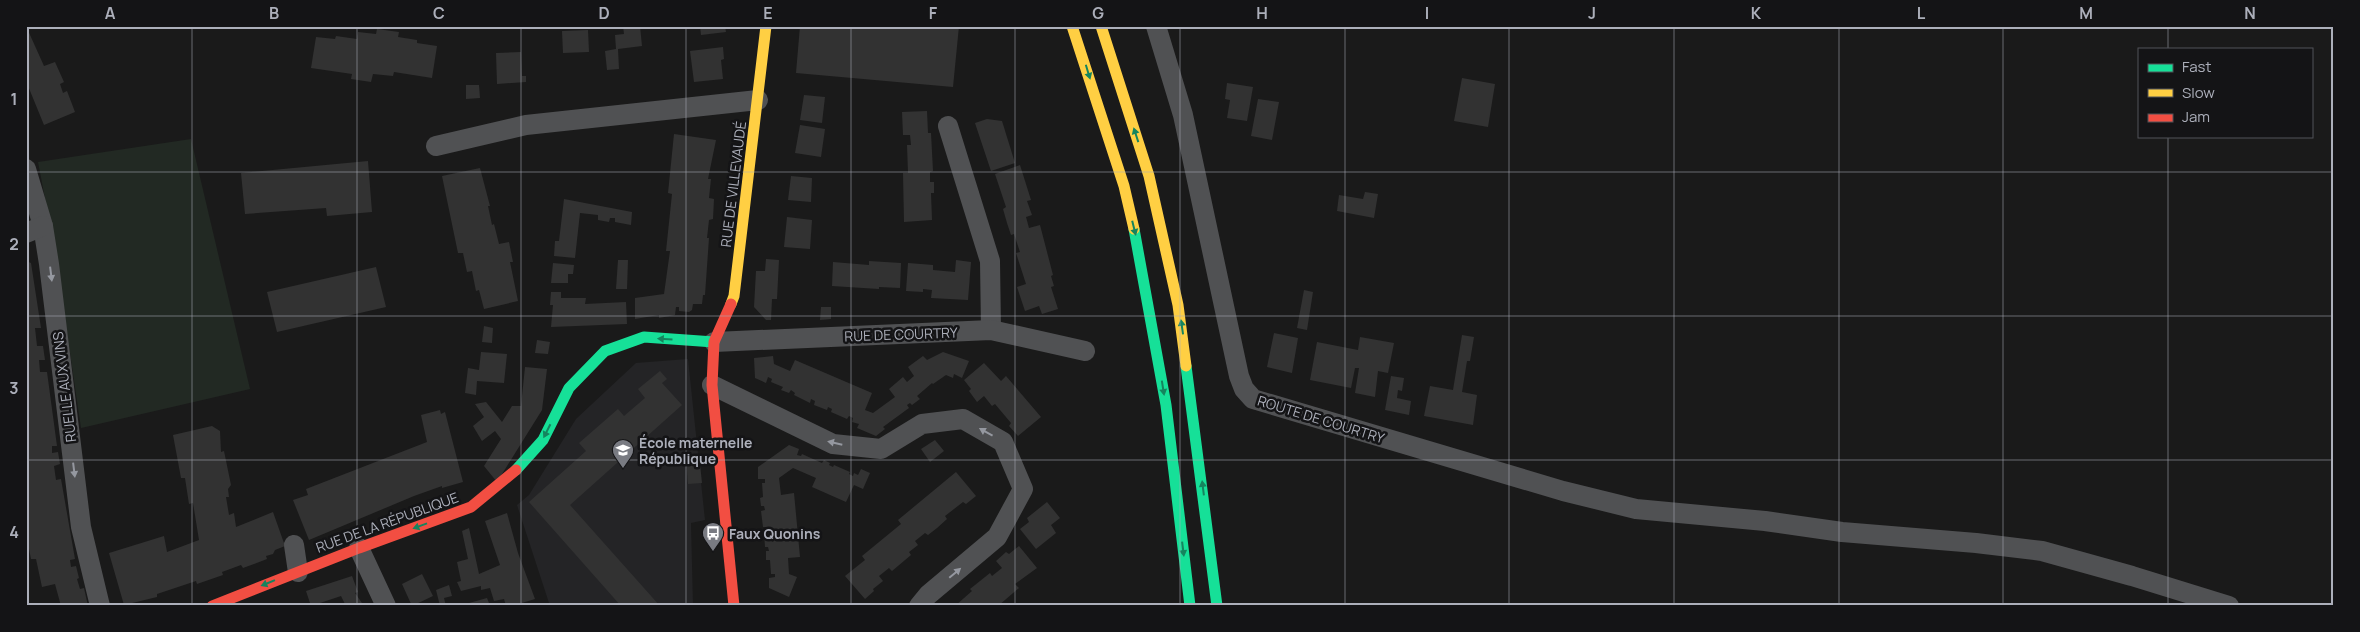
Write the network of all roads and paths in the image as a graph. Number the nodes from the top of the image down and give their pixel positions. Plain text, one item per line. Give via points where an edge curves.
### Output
1 (766, 26) edge
2 (1072, 26) edge
3 (1101, 26) edge
4 (1156, 26) edge
5 (758, 100) junction
6 (948, 126) dead end
7 (1148, 133) dead end
8 (436, 146) dead end
9 (26, 169) edge
10 (1149, 176) junction
11 (34, 229) edge
12 (991, 330) junction
13 (714, 342) junction
14 (1086, 351) dead end
15 (712, 385) junction
16 (294, 545) dead end
17 (359, 548) junction
18 (298, 572) junction
19 (100, 606) edge
20 (212, 606) edge
21 (386, 606) edge
22 (734, 606) edge
23 (919, 606) edge
24 (1190, 606) edge
25 (1217, 606) edge
26 (2229, 606) edge

1 - 5 main road, RUE DE VILLEVAUDÉ
2 -> 24 main road via 1124,186 1138,245 1166,405
10 -> 3 main road
4 - 26 street, ROUTE DE COURTRY via 1183,116 1239,376 1244,390 1253,400 1544,486 1636,509 2042,552
5 - 8 street via 526,125
5 - 13 main road, RUE DE VILLEVAUDÉ via 734,296
6 - 12 street via 990,261
7 - 10 main road
9 - 11 street, RUELLE AUX VINS
25 -> 10 main road via 1178,305
11 -> 19 street, RUELLE AUX VINS via 49,264 81,527
12 - 13 street, RUE DE COURTRY
12 - 14 street, RUE DE COURTRY
13 - 15 main road
13 -> 17 main road, RUE DE LA RÉPUBLIQUE via 644,337 605,351 569,388 543,440 513,474 471,507
15 - 22 main road
23 -> 15 street via 997,537 1023,489 1003,442 962,419 922,424 881,449 833,444
16 - 18 street
17 - 18 main road, RUE DE LA RÉPUBLIQUE
17 - 21 street
18 -> 20 main road, RUE DE LA RÉPUBLIQUE

